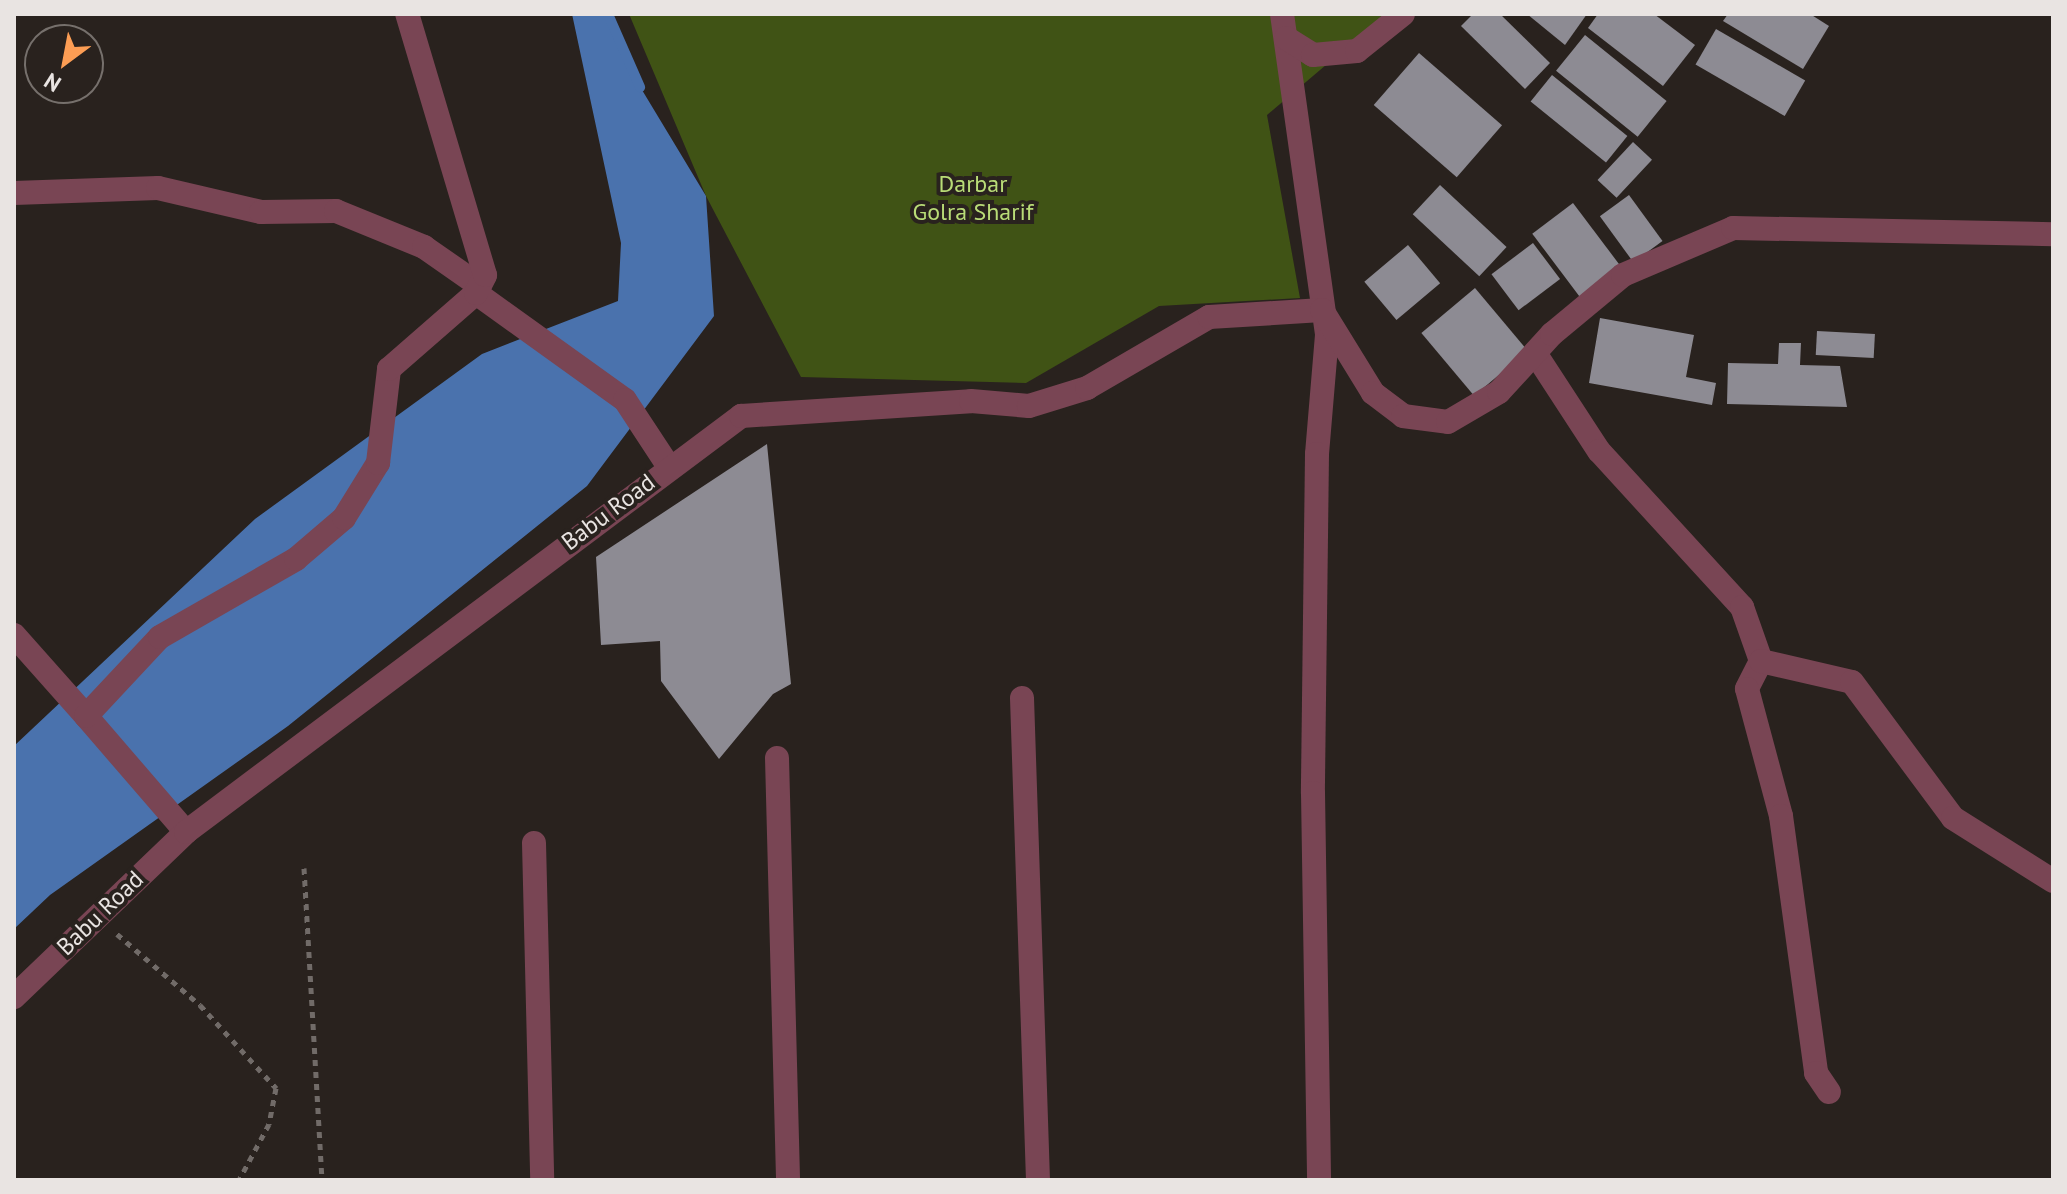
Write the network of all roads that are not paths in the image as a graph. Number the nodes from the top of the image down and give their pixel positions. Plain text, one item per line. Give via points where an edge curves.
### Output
1 (407, 14) edge
2 (1282, 14) edge
3 (1403, 14) edge
4 (1286, 38) junction
5 (14, 193) edge
6 (2053, 234) edge
7 (478, 289) junction
8 (1322, 310) junction
9 (1535, 353) junction
10 (669, 467) junction
11 (14, 635) edge
12 (1761, 661) junction
13 (1022, 698) dead end
14 (87, 718) junction
15 (777, 758) dead end
16 (186, 832) junction
17 (534, 843) dead end
18 (2053, 881) edge
19 (14, 997) edge
20 (1829, 1092) dead end
21 (542, 1180) edge
22 (788, 1180) edge
23 (1038, 1180) edge
24 (1319, 1180) edge

1 - 7 street via 482,248
2 - 4 street
3 - 4 street via 1357,51 1313,55
4 - 8 street
5 - 7 street via 158,188 261,212 336,211 414,242
6 - 9 street via 1733,228 1623,275
7 - 10 street via 625,400
7 - 14 street via 389,369 378,463 344,518 296,559 160,637
8 - 9 street via 1373,393 1403,416 1448,422 1499,392
8 - 10 street, Babu Road via 1209,317 1131,367 1029,406 971,401 741,416
8 - 24 street via 1327,335 1317,454 1313,777
9 - 12 street via 1599,451 1742,607
10 - 16 street, Babu Road
11 - 14 street
12 - 18 street via 1852,682 1953,818
12 - 20 street via 1747,689 1781,816 1816,1073
13 - 23 street
14 - 16 street
15 - 22 street
16 - 19 street, Babu Road
17 - 21 street

